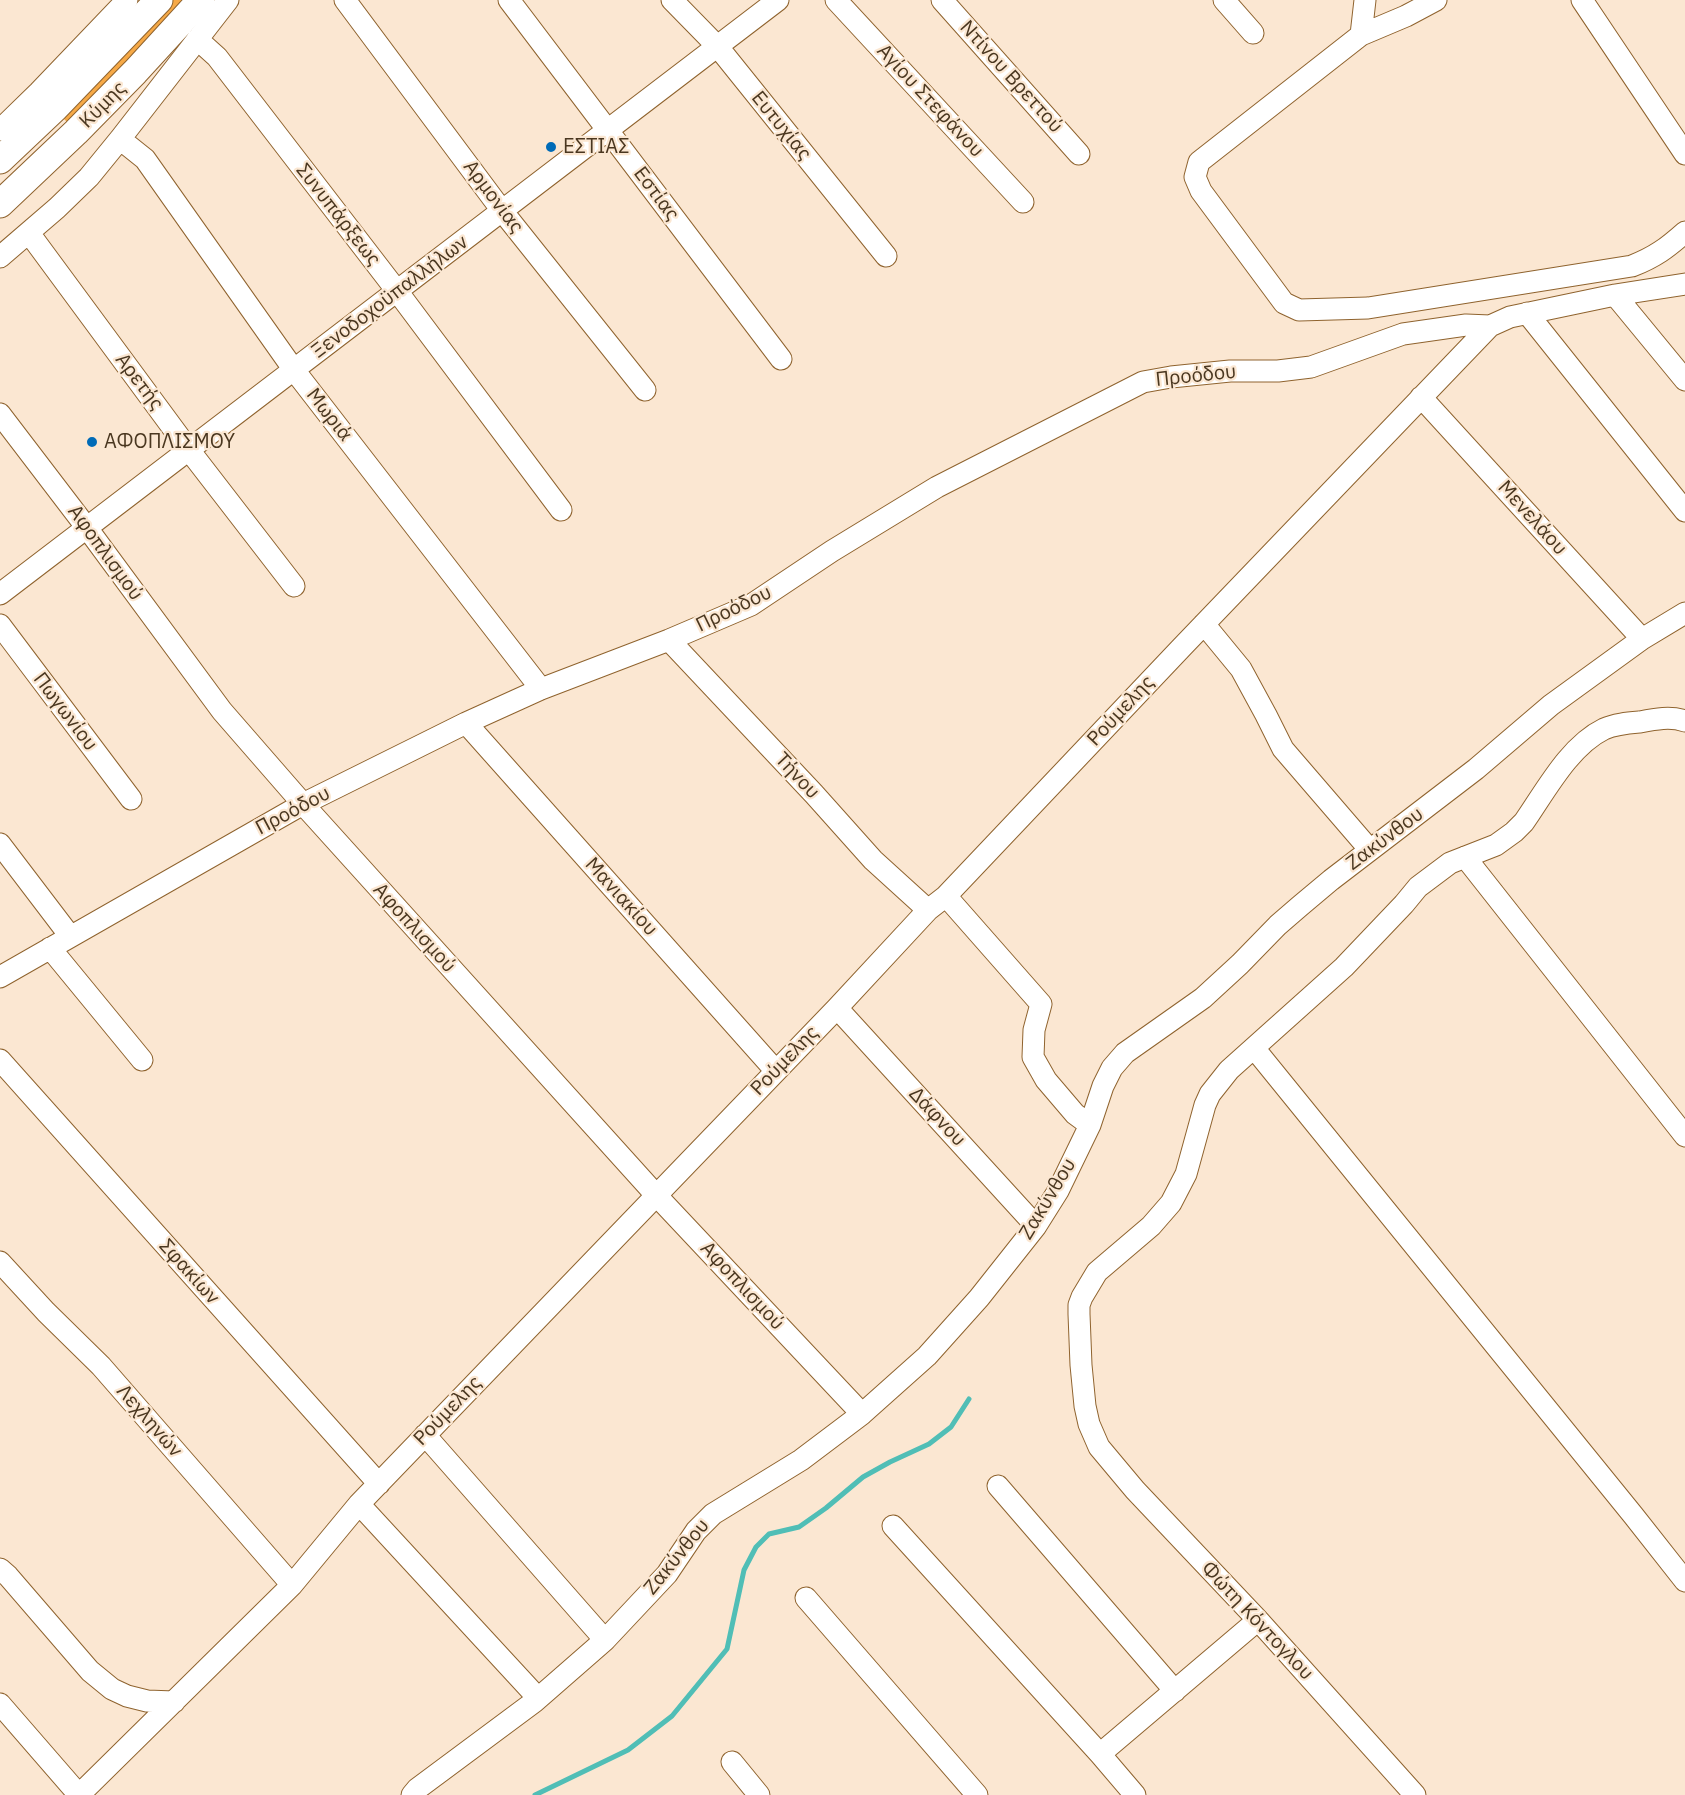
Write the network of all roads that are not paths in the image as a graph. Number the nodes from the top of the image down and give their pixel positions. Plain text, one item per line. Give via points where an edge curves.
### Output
1 (127, 0) edge
2 (159, 0) edge
3 (201, 0) edge
4 (228, 0) edge
5 (345, 0) edge
6 (509, 0) edge
7 (672, 0) edge
8 (778, 0) edge
9 (836, 0) edge
10 (942, 0) edge
11 (1224, 0) edge
12 (1365, 0) edge
13 (1436, 0) edge
14 (1582, 0) edge
15 (1253, 33) dead end
16 (1361, 35) junction
17 (197, 39) junction
18 (718, 47) junction
19 (609, 130) junction
20 (5, 138) edge
21 (120, 139) junction
22 (1685, 153) edge
23 (1079, 154) dead end
24 (36, 169) junction
25 (1023, 202) dead end
26 (0, 204) edge
27 (503, 212) junction
28 (1685, 232) edge
29 (28, 233) junction
30 (886, 256) dead end
31 (0, 257) edge
32 (1685, 284) edge
33 (397, 291) junction
34 (1615, 295) junction
35 (1527, 313) junction
36 (1490, 326) junction
37 (781, 359) dead end
38 (294, 370) junction
39 (1685, 380) edge
40 (645, 390) dead end
41 (1421, 397) junction
42 (0, 414) edge
43 (189, 450) junction
44 (561, 510) dead end
45 (1685, 512) edge
46 (87, 528) junction
47 (294, 586) dead end
48 (0, 594) edge
49 (1685, 613) edge
50 (1204, 624) junction
51 (0, 625) edge
52 (1642, 639) junction
53 (669, 640) junction
54 (541, 689) junction
55 (1685, 721) edge
56 (466, 723) junction
57 (131, 798) dead end
58 (303, 804) junction
59 (0, 844) edge
60 (1370, 850) junction
61 (1465, 857) junction
62 (946, 896) junction
63 (928, 910) junction
64 (70, 936) junction
65 (50, 948) junction
66 (0, 977) edge
67 (837, 1008) junction
68 (1254, 1048) junction
69 (0, 1060) edge
70 (142, 1060) dead end
71 (775, 1070) junction
72 (1090, 1125) junction
73 (1685, 1136) edge
74 (656, 1195) junction
75 (1036, 1226) junction
76 (0, 1262) edge
77 (862, 1414) junction
78 (425, 1435) junction
79 (379, 1484) junction
80 (998, 1486) dead end
81 (359, 1504) junction
82 (893, 1526) dead end
83 (0, 1569) edge
84 (1685, 1581) edge
85 (292, 1585) junction
86 (806, 1598) dead end
87 (1258, 1620) junction
88 (605, 1640) junction
89 (1175, 1691) junction
90 (538, 1698) junction
91 (174, 1701) junction
92 (0, 1704) edge
93 (1100, 1755) junction
94 (732, 1762) dead end
95 (79, 1795) edge
96 (412, 1795) edge
97 (759, 1795) edge
98 (977, 1795) edge
99 (1134, 1795) edge
100 (1414, 1795) edge

1 - 20 street via 39,92
2 - 20 main road, Κύμης via 104,59
3 - 24 main road, Κύμης via 135,72
4 - 17 street
5 - 27 street, Αρμονίας
6 - 19 street, Εστίας
7 - 18 street, Ευτυχίας
8 - 18 street, Ξενοδοχοϋπαλλήλων
9 - 25 street, Αγίου Στεφάνου
10 - 23 street, Ντίνου Βρεττού
11 - 15 street
12 - 16 street
13 - 16 street
14 - 22 street
16 - 28 street via 1199,162 1196,169 1200,191 1284,303 1299,310 1368,308 1632,266 1651,259
17 - 21 street
17 - 33 street, Συνυπάρξεως via 217,57
18 - 19 street, Ξενοδοχοϋπαλλήλων
18 - 30 street, Ευτυχίας
19 - 27 street, Ξενοδοχοϋπαλλήλων
19 - 37 street, Εστίας
20 - 24 street
21 - 29 street via 89,177
21 - 38 street, Μωριά via 145,159
24 - 26 main road, Κύμης
27 - 33 street, Ξενοδοχοϋπαλλήλων
27 - 40 street, Αρμονίας
29 - 31 street
29 - 43 street, Αρετής
32 - 34 street
33 - 38 street, Ξενοδοχοϋπαλλήλων
33 - 44 street, Συνυπάρξεως
34 - 35 street
34 - 39 street
35 - 36 street
35 - 45 street
36 - 41 street, Ρούμελης
36 - 53 street, Προόδου via 1466,325 1403,334 1311,367 1278,372 1230,371 1143,382 937,487 751,605
38 - 43 street, Ξενοδοχοϋπαλλήλων
38 - 54 street, Μωριά
41 - 50 street, Ρούμελης
41 - 52 street, Μενελάου
42 - 46 street, Αφοπλισμού
43 - 46 street, Ξενοδοχοϋπαλλήλων
43 - 47 street, Αρετής
46 - 48 street, Ξενοδοχοϋπαλλήλων
46 - 58 street, Αφοπλισμού via 222,711
49 - 52 street, Ζακύνθου
50 - 60 street via 1241,669 1283,749
50 - 62 street, Ρούμελης
51 - 57 street, Πωγωνίου
52 - 60 street, Ζακύνθου via 1551,705 1476,770
53 - 54 street, Προόδου
53 - 63 street, Τήνου via 873,860
54 - 56 street, Προόδου
55 - 61 street via 1648,720 1595,734 1575,751 1514,832 1496,845
56 - 58 street, Προόδου
56 - 71 street, Μανιακίου
58 - 64 street, Προόδου
58 - 74 street, Αφοπλισμού
59 - 64 street
60 - 72 street, Ζακύνθου via 1278,925 1203,998 1125,1053 1103,1086
61 - 68 street via 1418,887 1344,967
61 - 73 street
62 - 63 street, Ρούμελης
62 - 72 street via 1041,1004 1034,1030 1033,1057 1046,1080 1075,1114
63 - 67 street, Ρούμελης
64 - 65 street, Προόδου
65 - 66 street, Προόδου
65 - 70 street
67 - 71 street, Ρούμελης
67 - 75 street, Δάφνου
68 - 84 street
68 - 87 street, Φώτη Κόντογλου via 1210,1094 1186,1174 1171,1203 1097,1272 1082,1296 1079,1314 1084,1396 1098,1447
69 - 79 street, Σφακίων
71 - 74 street, Ρούμελης
72 - 75 street, Ζακύνθου
74 - 77 street, Αφοπλισμού
74 - 78 street, Ρούμελης
75 - 77 street, Ζακύνθου via 927,1356
76 - 85 street, Λεχληνών via 101,1366
77 - 88 street, Ζακύνθου via 801,1460 713,1514 696,1531 667,1575
78 - 79 street, Ρούμελης
78 - 88 street
79 - 81 street, Ρούμελης
80 - 89 street
81 - 85 street, Ρούμελης
81 - 90 street
82 - 93 street
83 - 91 street via 90,1671 112,1689 147,1701
85 - 91 street, Ρούμελης
86 - 98 street
87 - 89 street
87 - 100 street, Φώτη Κόντογλου
88 - 90 street, Ζακύνθου
89 - 93 street
90 - 96 street, Ζακύνθου
91 - 95 street, Ρούμελης
92 - 95 street
93 - 99 street
94 - 97 street

